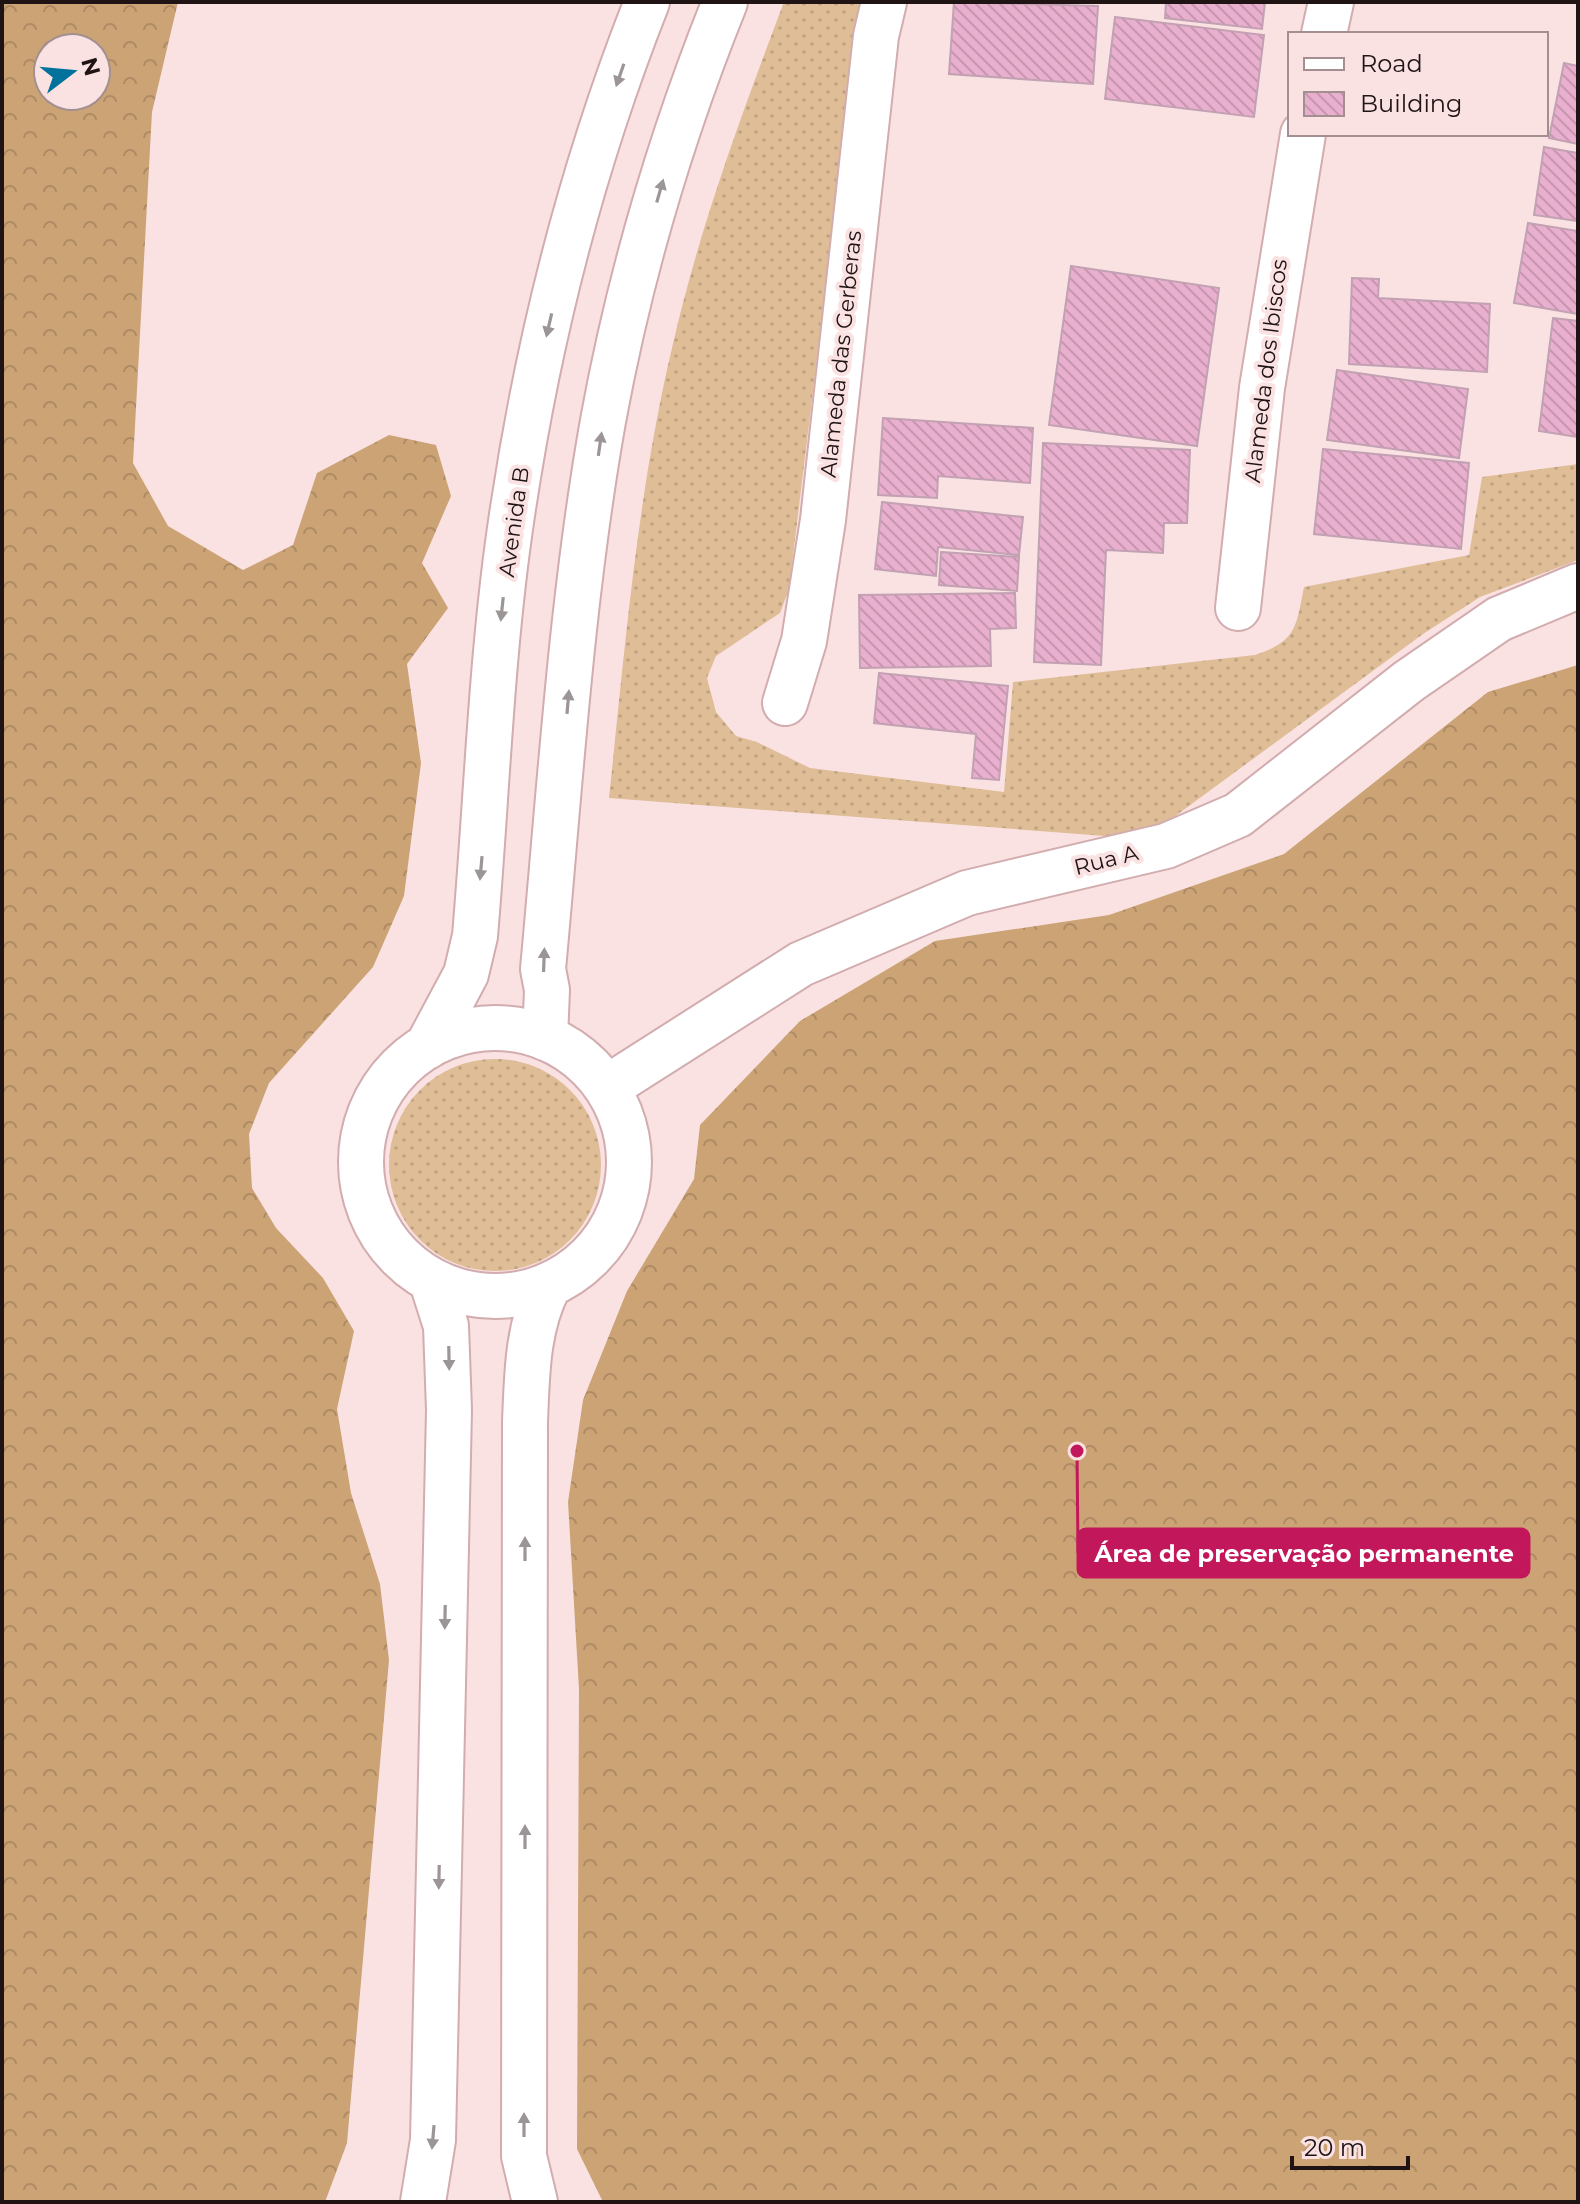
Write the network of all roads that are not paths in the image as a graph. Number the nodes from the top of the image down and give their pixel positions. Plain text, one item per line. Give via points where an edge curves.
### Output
1 (647, 2) edge
2 (725, 2) edge
3 (884, 2) edge
4 (1331, 2) edge
5 (1324, 32) edge
6 (1303, 136) edge
7 (1578, 586) edge
8 (1238, 608) dead end
9 (785, 703) dead end
10 (545, 1038) junction
11 (427, 1047) junction
12 (608, 1087) junction
13 (432, 1282) junction
14 (549, 1285) junction
15 (423, 2202) edge
16 (535, 2202) edge

1 -> 11 street, Avenida B via 582,184 547,334 512,515 475,936 466,974
10 -> 2 street via 543,969 577,609 603,421 659,195
3 - 9 street, Alameda das Gerberas via 823,520 804,641
4 - 5 street
6 - 8 street, Alameda dos Ibiscos via 1262,388
7 - 12 street, Rua A via 1499,619 1409,681 1238,815 1166,846 967,893 814,958
10 - 11 street, Avenida B via 494,1027 450,1034
10 - 12 street, Avenida B via 577,1054
11 - 13 street, Avenida B via 411,1056 382,1089 364,1130 361,1174 372,1217 397,1255
12 - 14 street, Avenida B via 626,1128 630,1172 619,1216 596,1254
13 - 14 street, Avenida B via 474,1296 519,1296
13 -> 15 street via 446,1326 449,1410 433,2140
16 -> 14 street via 524,2156 525,1422 536,1311

